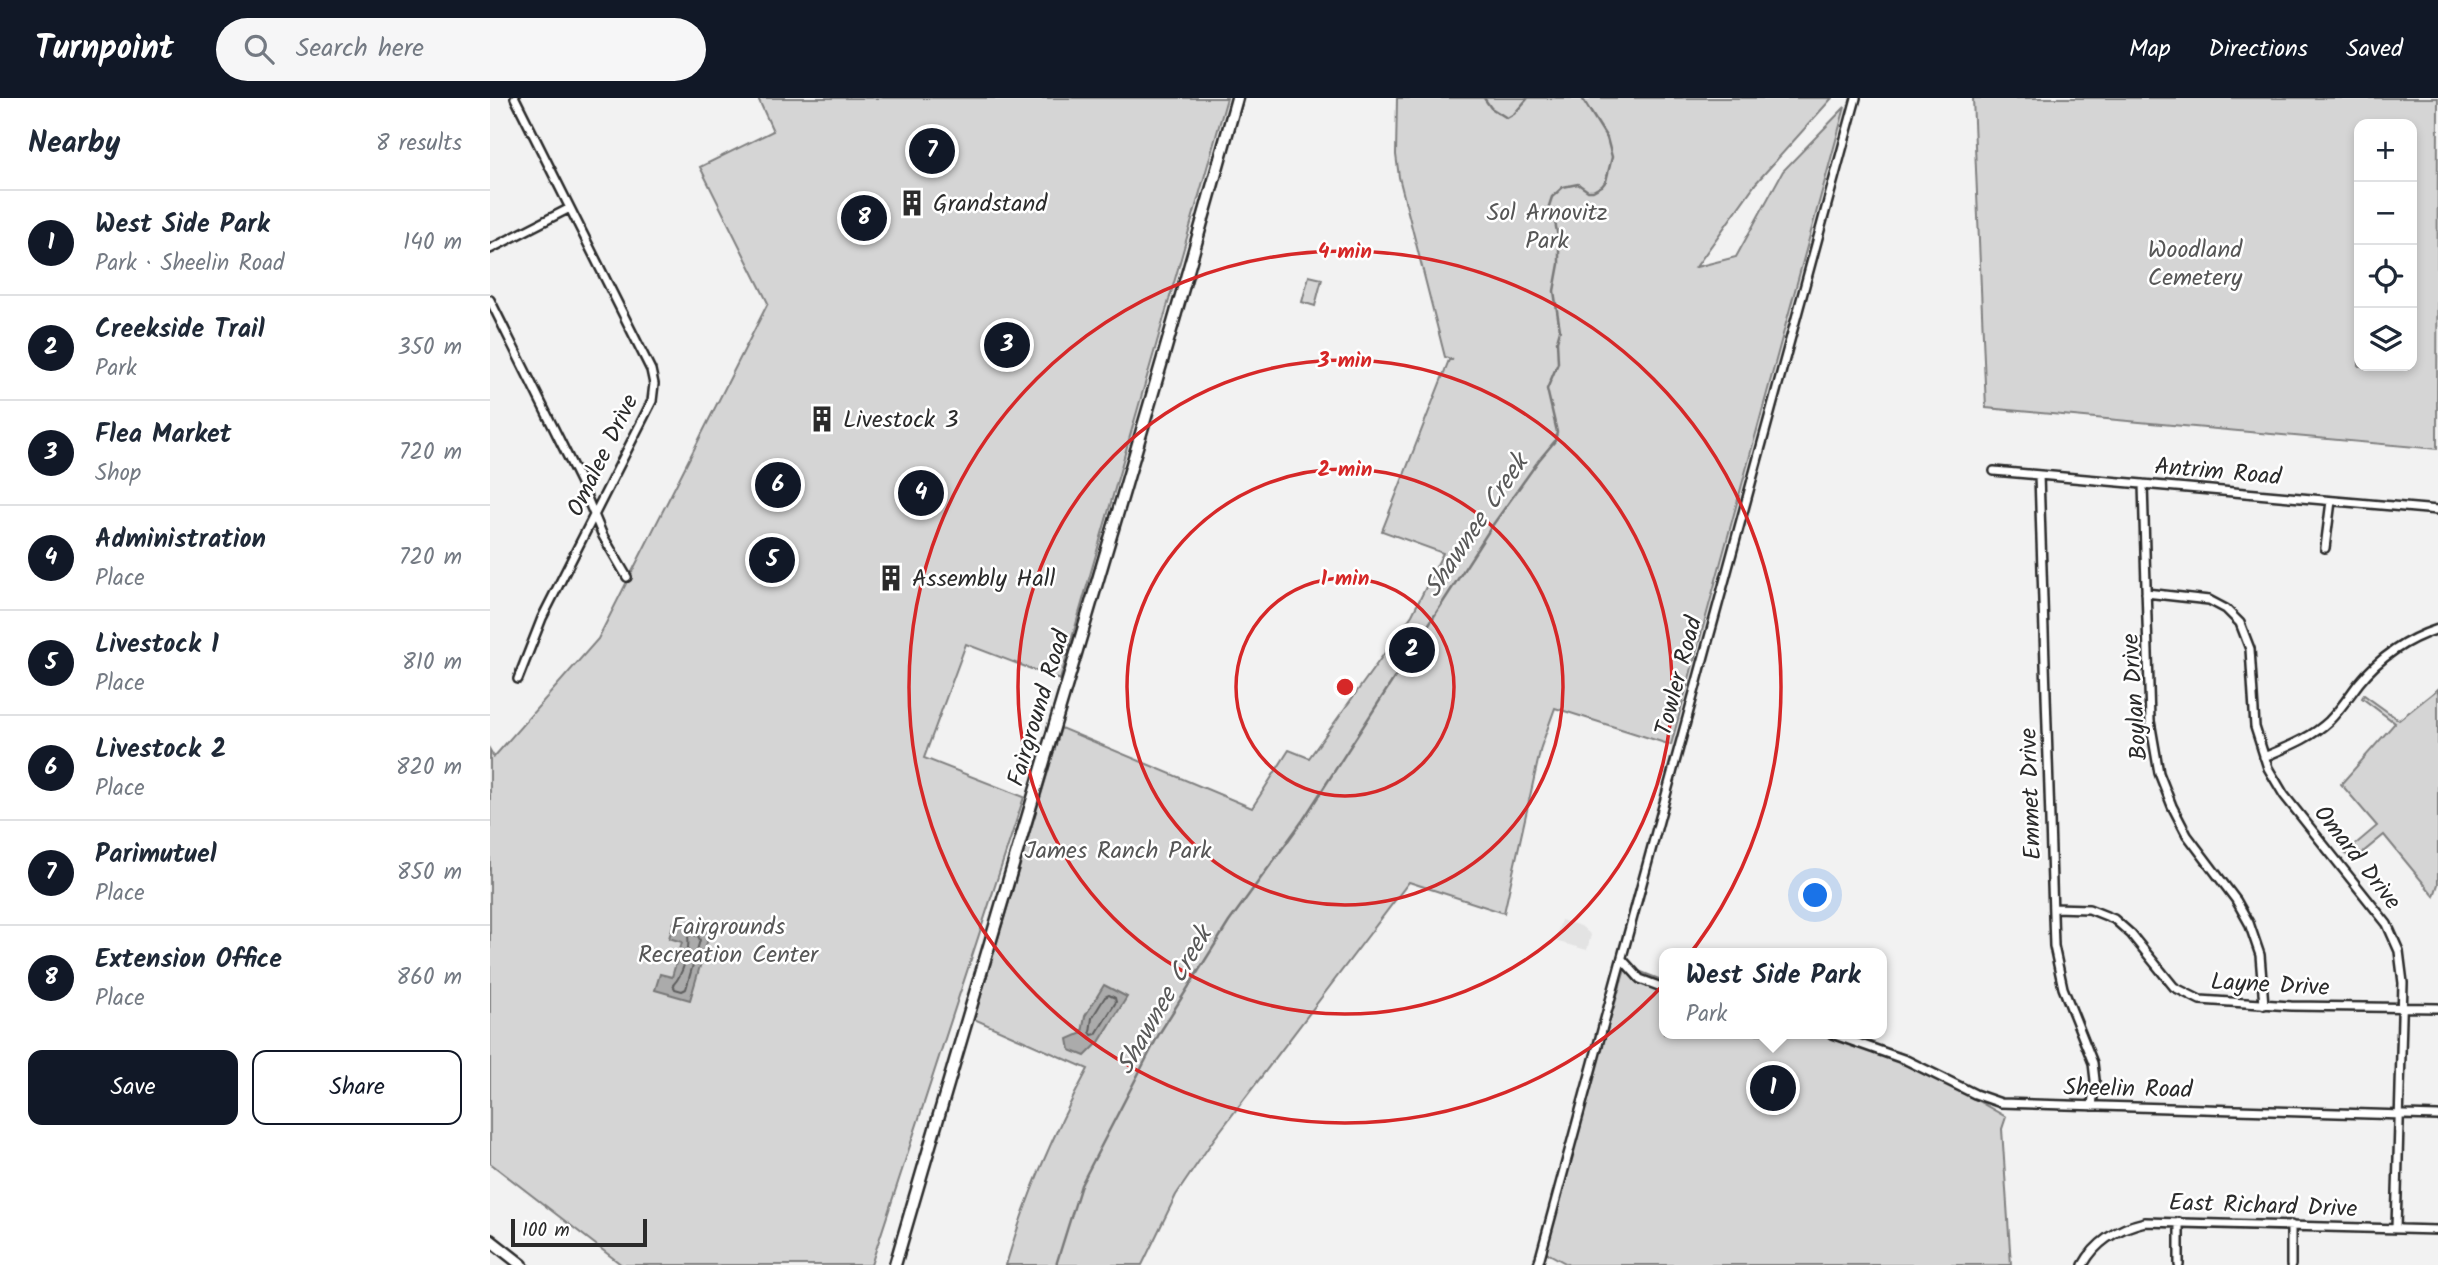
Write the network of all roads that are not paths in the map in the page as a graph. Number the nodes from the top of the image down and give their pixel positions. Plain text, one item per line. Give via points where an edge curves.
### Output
1 (515, 98) edge
2 (1237, 98) edge
3 (1856, 98) edge
4 (570, 208) junction
5 (490, 249) edge
6 (490, 300) edge
7 (1994, 471) dead end
8 (2039, 475) junction
9 (2143, 484) junction
10 (2331, 501) junction
11 (2438, 510) edge
12 (593, 513) junction
13 (2325, 548) dead end
14 (627, 577) dead end
15 (2146, 593) junction
16 (2438, 629) edge
17 (518, 679) dead end
18 (2264, 758) junction
19 (2053, 908) junction
20 (1622, 959) junction
21 (1659, 986) edge
22 (2264, 1005) junction
23 (2438, 1008) edge
24 (2403, 1009) junction
25 (1846, 1039) edge
26 (2092, 1106) junction
27 (2399, 1115) junction
28 (2438, 1116) edge
29 (2179, 1222) junction
30 (2291, 1225) junction
31 (2396, 1229) junction
32 (2438, 1230) edge
33 (490, 1240) edge
34 (522, 1265) edge
35 (895, 1265) edge
36 (1538, 1265) edge
37 (2083, 1265) edge
38 (2179, 1265) edge
39 (2291, 1265) edge

1 - 4 street, Omalee Drive
2 - 35 street, Fairground Road
3 - 20 street, Towler Road
4 - 5 street
4 - 12 street, Omalee Drive via 654,383 652,401
6 - 12 street
7 - 8 street, Antrim Road
8 - 9 street, Antrim Road
8 - 19 street, Emmet Drive
9 - 10 street, Antrim Road
9 - 15 street, Boylan Drive
10 - 11 street, Antrim Road
10 - 13 street
12 - 14 street
12 - 17 street, Omalee Drive
15 - 18 street, Omard Drive via 2209,600 2240,623 2250,649 2255,727
15 - 22 street, Boylan Drive via 2150,721 2160,773 2187,835 2249,923 2260,956
16 - 18 street via 2388,654 2319,729
18 - 24 street, Omard Drive via 2284,795 2387,924 2401,961
19 - 22 street, Layne Drive via 2089,909 2114,919 2167,979 2190,997 2211,1003
19 - 26 street, Emmet Drive via 2059,975 2093,1063
20 - 21 street via 1640,979
20 - 36 street, Towler Road
22 - 24 street, Layne Drive
23 - 24 street, Layne Drive
24 - 27 street, Omard Drive
25 - 26 street, Sheelin Road via 1906,1060 1988,1100
26 - 27 street, Sheelin Road
27 - 28 street, Sheelin Road
27 - 31 street, Omard Drive
29 - 30 street, East Richard Drive
29 - 37 street, East Richard Drive via 2131,1225 2106,1238
29 - 38 street
30 - 31 street, East Richard Drive
30 - 39 street
31 - 32 street, East Richard Drive
33 - 34 street

